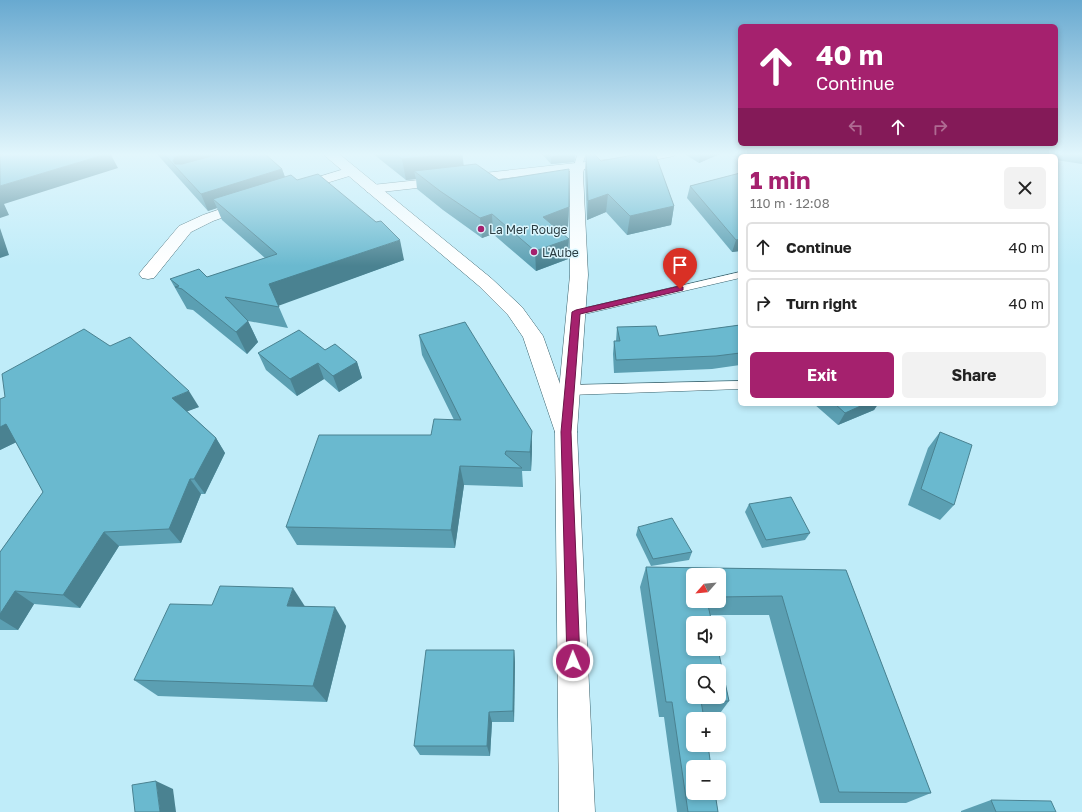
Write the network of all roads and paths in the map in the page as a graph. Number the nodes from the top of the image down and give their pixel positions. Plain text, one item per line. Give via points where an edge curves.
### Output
1 (288, 191) edge
2 (374, 191) edge
3 (577, 191) edge
4 (285, 192) edge
5 (263, 199) edge
6 (148, 274) dead end
7 (738, 275) edge
8 (576, 312) junction
9 (738, 384) edge
10 (570, 390) junction
11 (566, 432) junction
12 (577, 812) edge

1 - 4 street
2 - 11 street via 486,282 515,311 533,336
3 - 8 street via 579,275
5 - 6 street via 208,218 185,229
7 - 8 lane
8 - 10 street
9 - 10 lane
10 - 11 street
11 - 12 street

